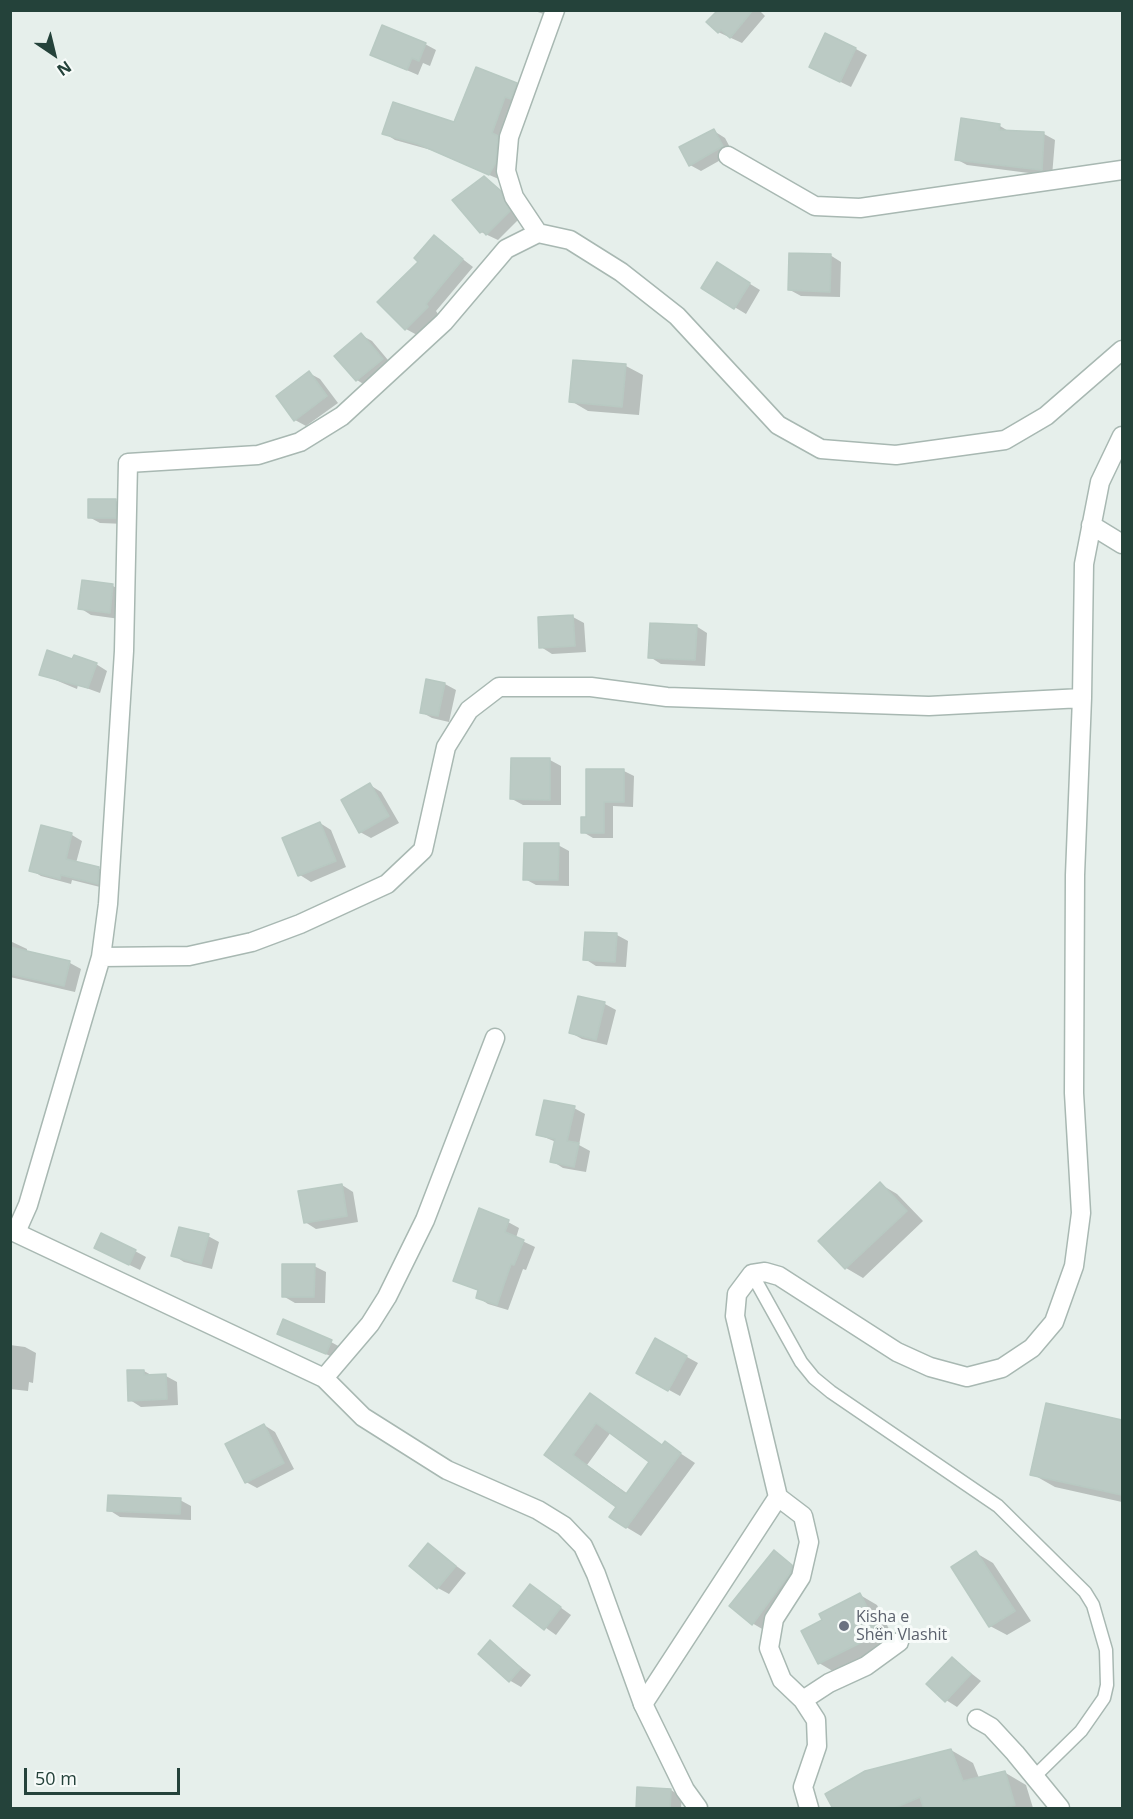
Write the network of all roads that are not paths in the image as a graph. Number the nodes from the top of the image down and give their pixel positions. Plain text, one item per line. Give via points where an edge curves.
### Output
1 (555, 10) edge
2 (728, 156) dead end
3 (1122, 170) edge
4 (537, 233) junction
5 (1122, 350) edge
6 (1122, 436) edge
7 (1091, 525) junction
8 (1122, 543) edge
9 (1082, 698) junction
10 (101, 957) junction
11 (495, 1038) dead end
12 (13, 1231) edge
13 (752, 1274) junction
14 (324, 1378) junction
15 (778, 1497) junction
16 (899, 1642) dead end
17 (803, 1700) junction
18 (643, 1704) junction
19 (977, 1719) dead end
20 (1035, 1776) junction
21 (698, 1809) edge
22 (809, 1809) edge
23 (1060, 1809) edge

1 - 4 street via 510,137 506,171 514,197
2 - 3 street via 815,206 860,208
4 - 5 street via 570,240 621,272 677,316 778,425 821,449 896,456 1005,440 1046,416
4 - 10 street via 506,249 444,322 342,416 300,442 258,455 128,463 124,651 108,904
6 - 7 street via 1100,482
7 - 8 street
7 - 9 street via 1084,564
9 - 10 street via 929,706 667,697 591,687 499,687 469,710 446,747 423,850 387,884 252,942 189,956
9 - 13 street via 1074,932 1074,1093 1081,1213 1074,1266 1054,1322 1032,1348 1002,1368 967,1377 930,1367 897,1352 779,1276
10 - 12 street via 28,1205
11 - 14 street via 425,1221 387,1297 370,1324
12 - 14 street
13 - 15 street via 737,1294 735,1316
13 - 20 lane via 814,1378 998,1506 1085,1592 1093,1605 1106,1650 1104,1698 1081,1731
14 - 18 street via 363,1417 447,1470 538,1510 564,1526 582,1546 596,1574
15 - 17 street via 803,1515 809,1542 801,1577 774,1619 769,1648 782,1680
15 - 18 street
16 - 17 street via 866,1666
17 - 22 street via 816,1720 817,1746 803,1787
18 - 21 street
19 - 20 street via 991,1728
20 - 23 street

